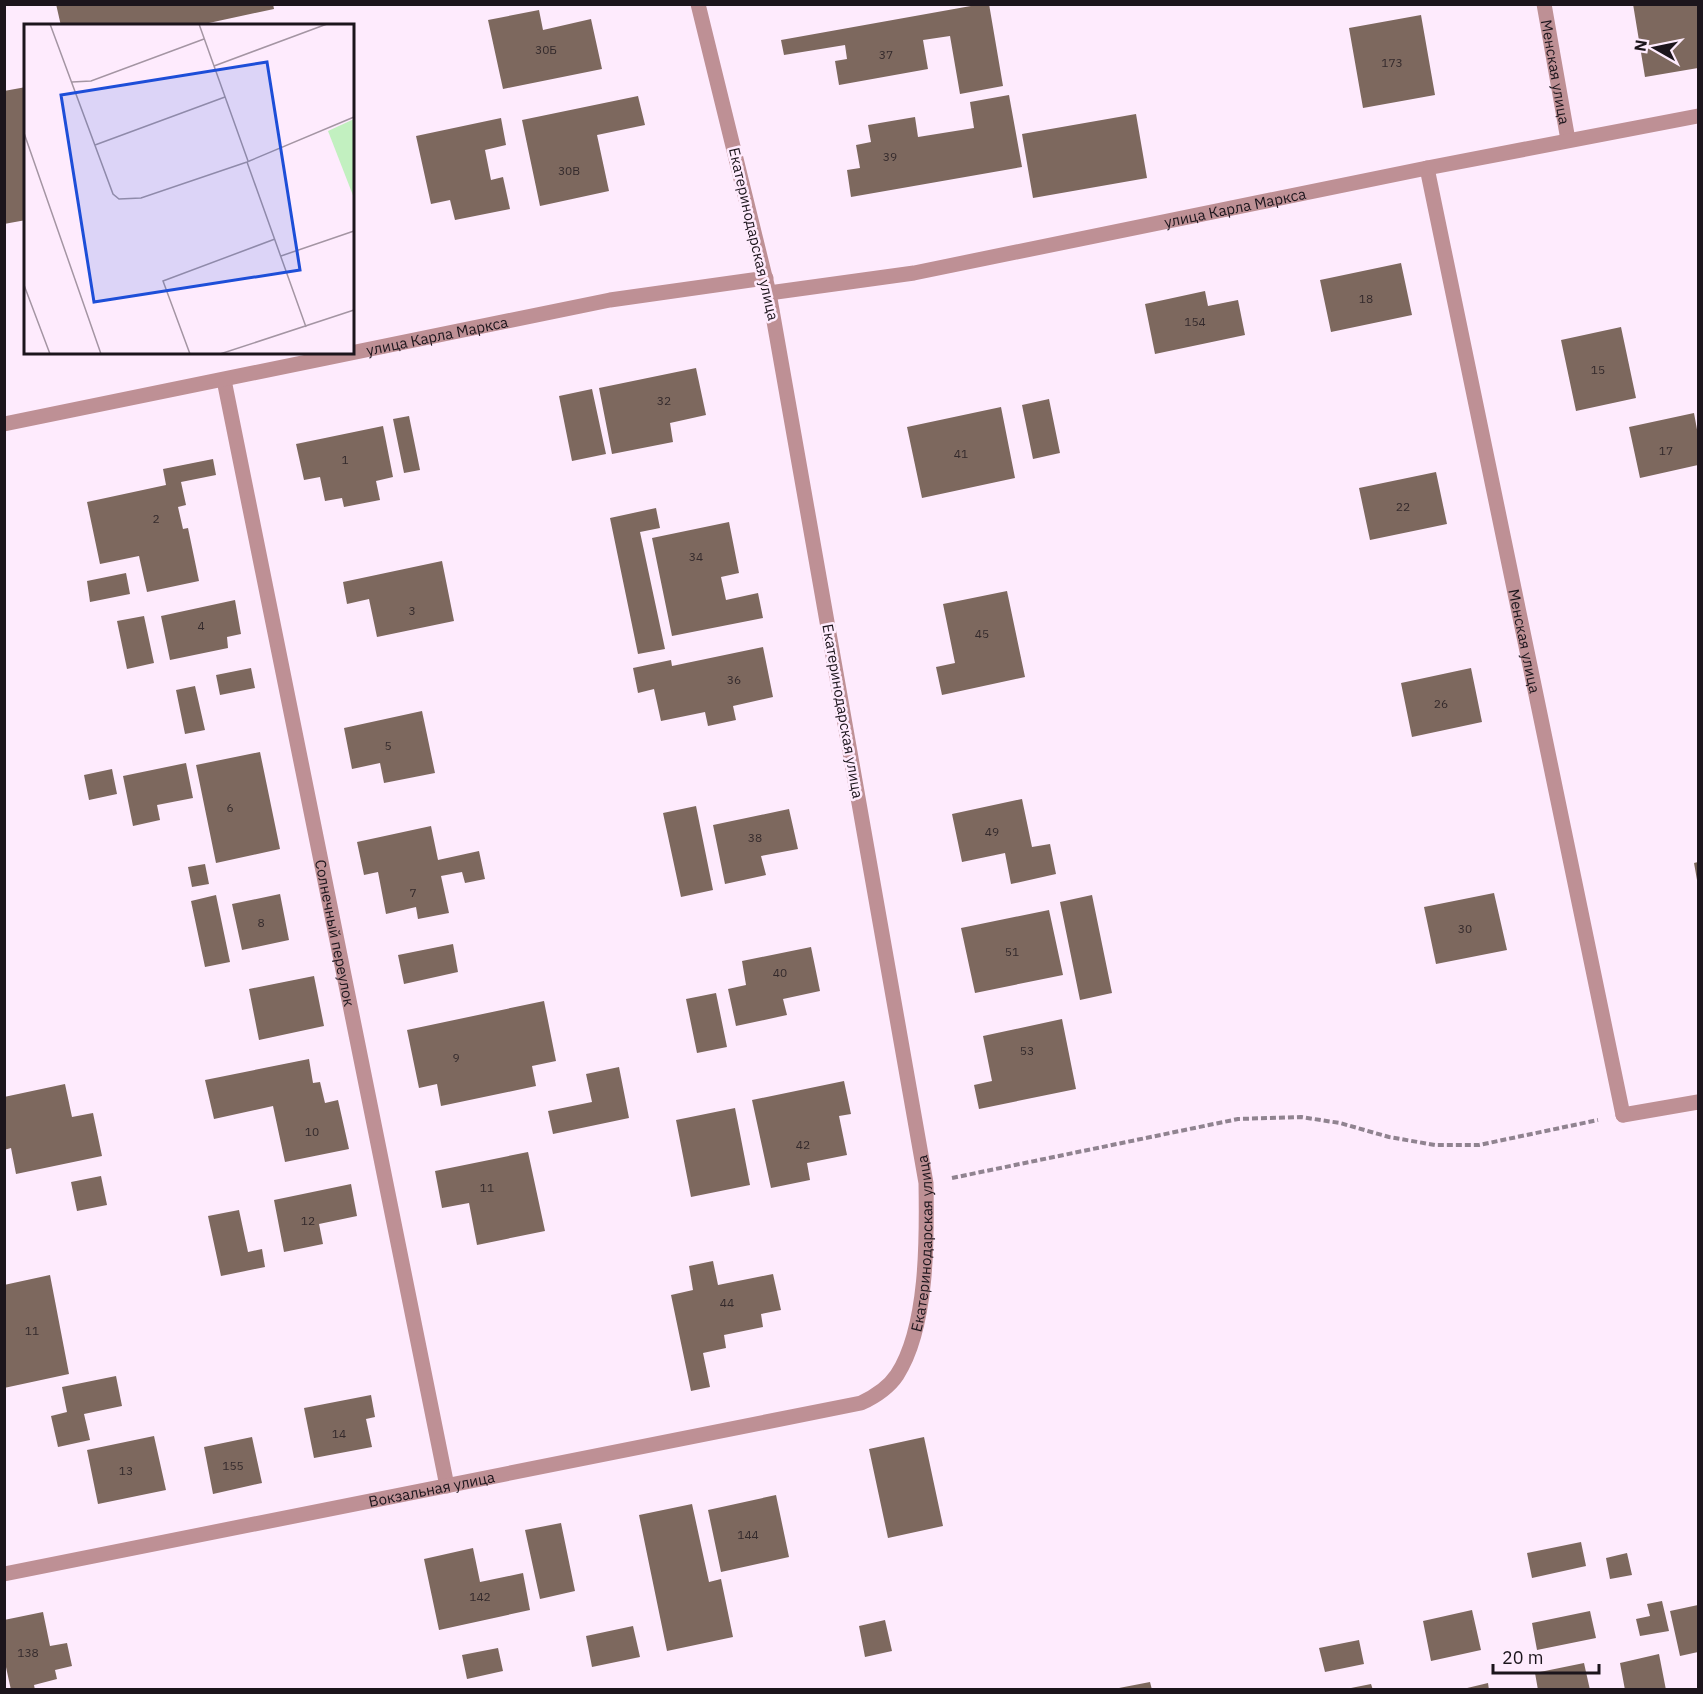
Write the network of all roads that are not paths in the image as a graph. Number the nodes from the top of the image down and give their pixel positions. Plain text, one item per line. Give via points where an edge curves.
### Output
1 (698, 4) edge
2 (1544, 4) edge
3 (1698, 116) edge
4 (1568, 140) junction
5 (1427, 168) junction
6 (768, 285) junction
7 (354, 353) edge
8 (349, 354) edge
9 (224, 380) junction
10 (4, 424) edge
11 (1698, 1102) edge
12 (861, 1403) joint
13 (447, 1486) junction
14 (4, 1574) edge

1 - 6 street, Екатеринодарская улица
2 - 4 street, Менская улица
3 - 4 street, улица Карла Маркса
4 - 5 street, улица Карла Маркса
5 - 6 street, улица Карла Маркса via 914,273
5 - 11 street, Менская улица via 1623,1115
6 - 7 street, улица Карла Маркса via 610,300
6 - 12 street, Екатеринодарская улица via 926,1183 926,1266 914,1332 896,1377
8 - 9 street, улица Карла Маркса
9 - 10 street, улица Карла Маркса
9 - 13 street, Солнечный переулок
12 - 13 street, Вокзальная улица
13 - 14 street, Вокзальная улица

